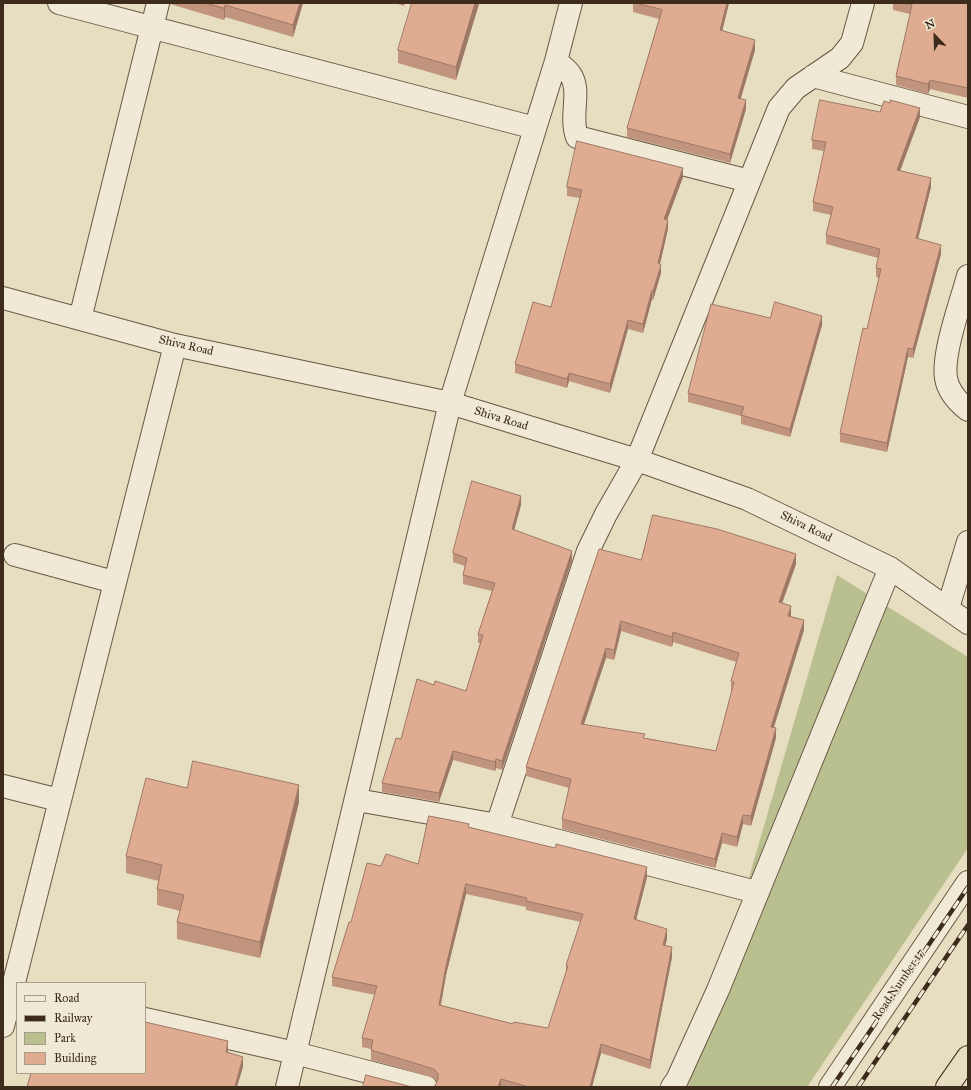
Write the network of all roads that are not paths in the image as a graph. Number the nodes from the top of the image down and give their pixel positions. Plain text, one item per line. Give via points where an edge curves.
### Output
1 (59, 3) edge
2 (158, 3) edge
3 (571, 3) edge
4 (863, 3) edge
5 (152, 28) junction
6 (556, 61) junction
7 (813, 76) junction
8 (968, 117) edge
9 (535, 128) junction
10 (749, 181) junction
11 (968, 276) edge
12 (3, 298) edge
13 (80, 319) junction
14 (175, 345) junction
15 (450, 403) junction
16 (968, 410) edge
17 (637, 460) junction
18 (968, 542) edge
19 (15, 555) dead end
20 (890, 568) junction
21 (114, 582) junction
22 (948, 608) junction
23 (968, 623) edge
24 (3, 786) edge
25 (59, 800) junction
26 (357, 800) junction
27 (497, 825) junction
28 (968, 882) edge
29 (756, 892) junction
30 (11, 987) edge
31 (146, 1019) edge
32 (3, 1026) edge
33 (295, 1053) junction
34 (968, 1057) edge
35 (287, 1087) edge
36 (426, 1087) edge
37 (672, 1087) edge
38 (830, 1087) edge
39 (947, 1087) edge

1 - 5 street
2 - 5 street
3 - 6 street
4 - 7 street via 852,43 840,58
5 - 9 street
5 - 13 street
6 - 9 street
6 - 10 street via 569,72 574,82 576,94 573,127 577,138
7 - 8 street
7 - 10 street via 796,88 779,108
9 - 15 street
10 - 17 street
11 - 16 street via 945,362 946,380 957,402
12 - 13 street, Shiva Road
13 - 14 street, Shiva Road
14 - 15 street, Shiva Road
14 - 21 street
15 - 17 street, Shiva Road
15 - 26 street
17 - 20 street, Shiva Road via 747,499
17 - 27 street via 588,551
18 - 22 street
19 - 21 street
20 - 22 street, Shiva Road
20 - 29 street
21 - 25 street
22 - 23 street, Shiva Road
24 - 25 street
25 - 30 street
26 - 27 street
26 - 33 street
27 - 29 street
28 - 38 street, Road Number 17
29 - 37 street via 718,990
30 - 32 street
31 - 33 street
33 - 35 street
33 - 36 street
34 - 39 highway

